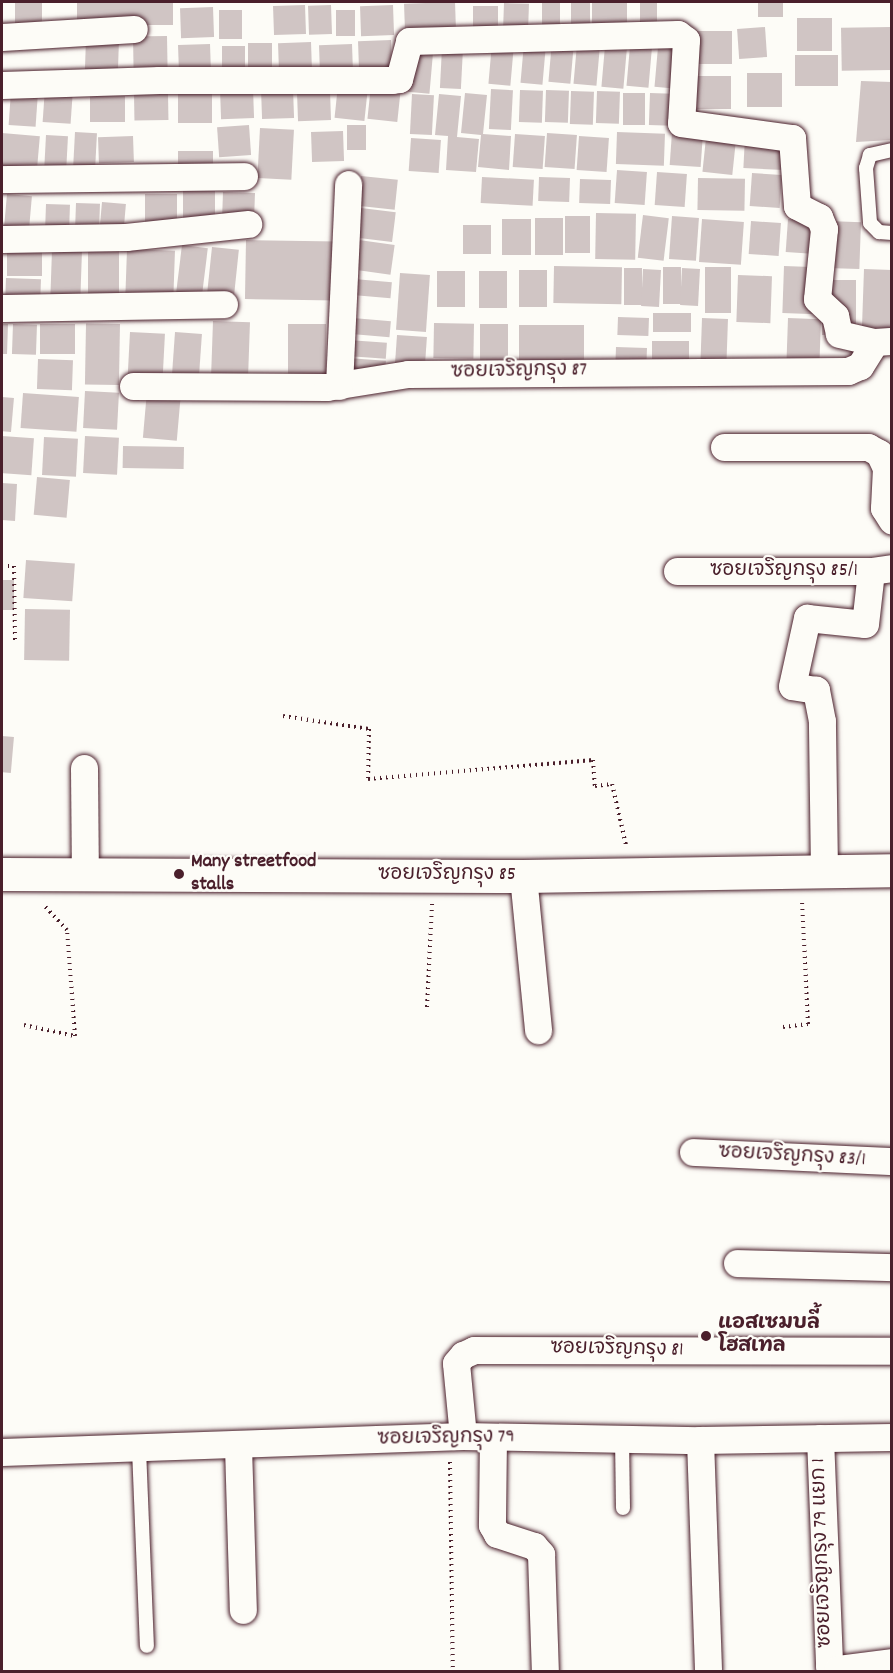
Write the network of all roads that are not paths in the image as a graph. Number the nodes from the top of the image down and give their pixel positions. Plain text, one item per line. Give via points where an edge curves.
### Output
1 (134, 29) dead end
2 (2, 37) edge
3 (2, 85) edge
4 (891, 150) edge
5 (244, 176) dead end
6 (2, 179) edge
7 (348, 184) dead end
8 (248, 224) dead end
9 (891, 233) edge
10 (2, 239) edge
11 (224, 304) dead end
12 (2, 308) edge
13 (883, 342) edge
14 (133, 386) dead end
15 (339, 386) junction
16 (724, 447) dead end
17 (891, 521) edge
18 (881, 570) edge
19 (677, 572) dead end
20 (84, 768) dead end
21 (891, 870) edge
22 (813, 872) junction
23 (85, 873) junction
24 (9, 874) edge
25 (523, 876) junction
26 (538, 1030) dead end
27 (693, 1152) dead end
28 (891, 1161) edge
29 (737, 1263) dead end
30 (891, 1267) edge
31 (891, 1351) edge
32 (456, 1437) junction
33 (493, 1437) junction
34 (891, 1437) edge
35 (622, 1438) junction
36 (820, 1438) junction
37 (700, 1440) junction
38 (238, 1446) junction
39 (139, 1449) junction
40 (2, 1452) edge
41 (623, 1508) dead end
42 (243, 1610) dead end
43 (147, 1646) dead end
44 (891, 1662) edge
45 (708, 1669) dead end
46 (545, 1671) edge

1 - 2 street
3 - 13 street via 392,80 399,79 409,41 682,35 686,40 681,123 792,138 797,206 819,217 824,230 817,299 835,316 839,334
4 - 9 lane via 870,155 866,168 870,222 879,232
5 - 6 street
7 - 15 street
8 - 10 street via 126,237
11 - 12 street
13 - 15 street, ซอยเจริญกรุง 87 via 860,366 848,371 408,374
14 - 15 street, ซอยเจริญกรุง 87
16 - 17 street via 868,447 879,453 885,468 884,508
18 - 19 street, ซอยเจริญกรุง 85/1
18 - 22 street via 865,624 807,618 792,686 816,690 822,721
20 - 23 street
21 - 22 street, ซอยเจริญกรุง 85
22 - 25 street, ซอยเจริญกรุง 85
23 - 24 street, ซอยเจริญกรุง 85
23 - 25 street, ซอยเจริญกรุง 85
25 - 26 street
27 - 28 street, ซอยเจริญกรุง 83/1
29 - 30 street
31 - 32 street, ซอยเจริญกรุง 81 via 474,1350 456,1363
32 - 33 street, ซอยเจริญกรุง 79
32 - 38 street, ซอยเจริญกรุง 79
33 - 35 street, ซอยเจริญกรุง 79
33 - 46 street via 492,1525 497,1534 534,1546 541,1554
34 - 36 street, ซอยเจริญกรุง 79
35 - 37 street, ซอยเจริญกรุง 79
35 - 41 lane
36 - 37 street, ซอยเจริญกรุง 79
36 - 44 street, ซอยเจริญกรุง 79 แยก 1 via 829,1666 838,1669
37 - 45 street
38 - 39 street, ซอยเจริญกรุง 79
38 - 42 street
39 - 40 street, ซอยเจริญกรุง 79
39 - 43 lane

